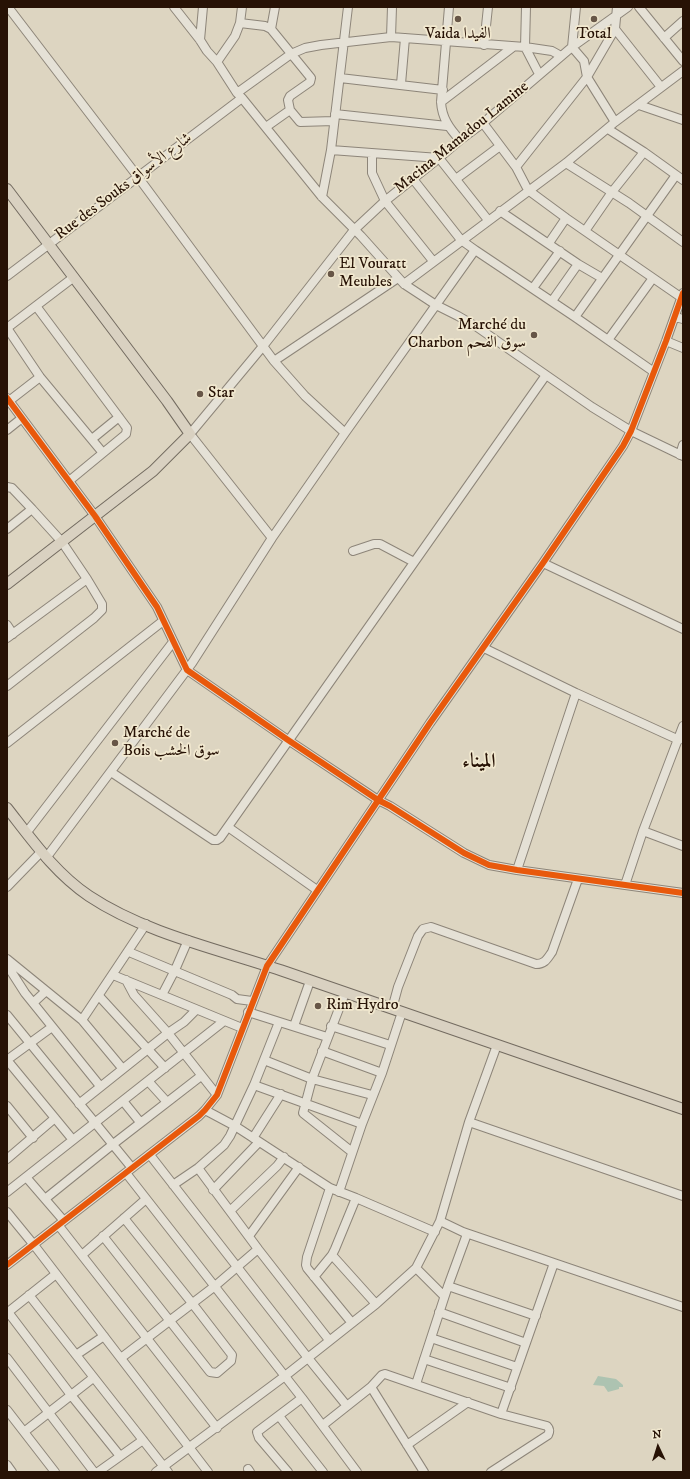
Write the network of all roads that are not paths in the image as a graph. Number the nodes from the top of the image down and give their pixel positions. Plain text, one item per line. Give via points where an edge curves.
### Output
1 (8, 7) edge
2 (174, 7) edge
3 (203, 7) edge
4 (242, 7) edge
5 (275, 7) edge
6 (348, 7) edge
7 (392, 7) edge
8 (449, 7) edge
9 (488, 7) edge
10 (526, 7) edge
11 (576, 7) edge
12 (628, 7) edge
13 (639, 7) edge
14 (617, 11) edge
15 (683, 21) edge
16 (240, 23) junction
17 (271, 29) junction
18 (615, 29) junction
19 (391, 37) junction
20 (405, 38) junction
21 (664, 38) junction
22 (200, 40) junction
23 (446, 42) junction
24 (344, 43) junction
25 (484, 45) junction
26 (513, 47) junction
27 (524, 47) junction
28 (572, 47) junction
29 (291, 54) junction
30 (561, 56) junction
31 (683, 61) edge
32 (217, 62) junction
33 (682, 72) edge
34 (539, 74) junction
35 (587, 77) junction
36 (340, 78) junction
37 (401, 84) junction
38 (661, 87) junction
39 (442, 90) junction
40 (239, 95) junction
41 (441, 102) junction
42 (638, 105) junction
43 (290, 110) junction
44 (335, 118) junction
45 (683, 120) edge
46 (615, 122) junction
47 (483, 123) junction
48 (447, 126) junction
49 (266, 127) junction
50 (608, 129) junction
51 (460, 140) junction
52 (500, 146) junction
53 (331, 150) junction
54 (644, 152) junction
55 (372, 154) junction
56 (439, 158) junction
57 (566, 162) junction
58 (516, 167) junction
59 (676, 175) junction
60 (138, 177) junction
61 (413, 179) junction
62 (456, 179) junction
63 (683, 180) edge
64 (7, 189) edge
65 (528, 190) junction
66 (612, 192) junction
67 (322, 197) junction
68 (385, 201) junction
69 (498, 212) junction
70 (647, 216) junction
71 (566, 218) junction
72 (488, 220) junction
73 (354, 230) junction
74 (585, 231) junction
75 (461, 240) junction
76 (683, 242) edge
77 (549, 243) junction
78 (49, 244) junction
79 (475, 250) junction
80 (560, 251) junction
81 (619, 254) junction
82 (433, 261) junction
83 (578, 264) junction
84 (8, 274) edge
85 (74, 277) junction
86 (602, 278) junction
87 (652, 278) junction
88 (401, 281) junction
89 (533, 288) junction
90 (682, 295) edge
91 (552, 301) junction
92 (436, 305) junction
93 (36, 306) junction
94 (575, 316) junction
95 (679, 318) edge
96 (7, 328) edge
97 (608, 340) junction
98 (666, 341) junction
99 (264, 345) junction
100 (683, 348) edge
101 (274, 361) junction
102 (654, 372) junction
103 (546, 375) junction
104 (40, 377) junction
105 (8, 400) edge
106 (119, 417) junction
107 (22, 418) junction
108 (7, 430) edge
109 (631, 431) junction
110 (345, 432) junction
111 (190, 434) junction
112 (92, 440) junction
113 (683, 446) edge
114 (104, 453) junction
115 (681, 455) edge
116 (69, 480) junction
117 (7, 487) edge
118 (32, 509) junction
119 (95, 516) junction
120 (7, 530) edge
121 (272, 538) junction
122 (62, 542) junction
123 (353, 551) dead end
124 (414, 562) junction
125 (544, 563) junction
126 (87, 579) junction
127 (7, 584) edge
128 (163, 621) junction
129 (7, 625) edge
130 (683, 629) edge
131 (10, 636) edge
132 (173, 642) junction
133 (484, 648) junction
134 (187, 670) junction
135 (7, 686) edge
136 (576, 693) junction
137 (683, 726) edge
138 (288, 740) junction
139 (678, 740) junction
140 (7, 742) edge
141 (111, 772) junction
142 (378, 800) junction
143 (7, 808) edge
144 (228, 827) junction
145 (643, 831) junction
146 (26, 832) junction
147 (683, 846) edge
148 (44, 855) junction
149 (517, 870) junction
150 (578, 879) junction
151 (625, 885) junction
152 (7, 887) edge
153 (317, 890) junction
154 (683, 894) edge
155 (146, 924) junction
156 (188, 940) junction
157 (129, 952) junction
158 (7, 959) edge
159 (7, 964) edge
160 (267, 966) junction
161 (175, 970) junction
162 (113, 975) junction
163 (126, 980) junction
164 (310, 981) junction
165 (46, 991) junction
166 (345, 993) junction
167 (162, 995) junction
168 (99, 996) junction
169 (252, 1001) junction
170 (33, 1003) junction
171 (196, 1010) junction
172 (397, 1010) junction
173 (248, 1012) junction
174 (7, 1015) edge
175 (82, 1020) junction
176 (224, 1021) junction
177 (279, 1022) junction
178 (294, 1026) junction
179 (331, 1026) junction
180 (52, 1027) junction
181 (242, 1028) junction
182 (168, 1033) junction
183 (327, 1037) junction
184 (30, 1043) junction
185 (390, 1045) junction
186 (497, 1045) junction
187 (147, 1049) junction
188 (322, 1051) junction
189 (184, 1054) junction
190 (7, 1060) edge
191 (264, 1060) junction
192 (122, 1068) junction
193 (165, 1068) junction
194 (382, 1072) junction
195 (201, 1076) junction
196 (312, 1078) junction
197 (148, 1081) junction
198 (254, 1085) junction
199 (100, 1086) junction
200 (281, 1094) junction
201 (217, 1095) junction
202 (372, 1095) junction
203 (123, 1101) junction
204 (167, 1102) junction
205 (305, 1103) junction
206 (79, 1104) junction
207 (7, 1106) edge
208 (683, 1109) edge
209 (205, 1110) junction
210 (55, 1118) junction
211 (140, 1122) junction
212 (470, 1122) junction
213 (94, 1124) junction
214 (362, 1124) junction
215 (235, 1126) junction
216 (33, 1138) junction
217 (73, 1140) junction
218 (256, 1140) junction
219 (112, 1145) junction
220 (352, 1152) junction
221 (8, 1155) edge
222 (150, 1155) junction
223 (284, 1157) junction
224 (299, 1167) junction
225 (198, 1168) junction
226 (129, 1170) junction
227 (26, 1177) junction
228 (174, 1185) junction
229 (330, 1188) junction
230 (214, 1190) junction
231 (7, 1192) edge
232 (339, 1192) junction
233 (683, 1196) edge
234 (356, 1198) junction
235 (45, 1199) junction
236 (146, 1199) junction
237 (230, 1211) junction
238 (7, 1212) edge
239 (124, 1218) junction
240 (440, 1221) junction
241 (62, 1224) junction
242 (435, 1232) junction
243 (467, 1234) junction
244 (103, 1236) junction
245 (249, 1236) junction
246 (34, 1245) junction
247 (258, 1249) junction
248 (82, 1255) junction
249 (332, 1256) junction
250 (554, 1263) junction
251 (7, 1265) edge
252 (236, 1267) junction
253 (416, 1268) junction
254 (56, 1274) junction
255 (314, 1277) junction
256 (215, 1286) junction
257 (448, 1286) junction
258 (29, 1295) junction
259 (444, 1296) junction
260 (192, 1303) junction
261 (376, 1304) junction
262 (683, 1307) edge
263 (8, 1312) edge
264 (439, 1312) junction
265 (536, 1316) junction
266 (169, 1321) junction
267 (352, 1323) junction
268 (104, 1336) junction
269 (147, 1338) junction
270 (431, 1338) junction
271 (329, 1340) junction
272 (526, 1343) junction
273 (76, 1355) junction
274 (7, 1358) edge
275 (121, 1358) junction
276 (308, 1358) junction
277 (424, 1359) junction
278 (517, 1367) junction
279 (285, 1376) junction
280 (93, 1378) junction
281 (416, 1384) junction
282 (371, 1387) junction
283 (511, 1388) junction
284 (70, 1396) junction
285 (302, 1398) junction
286 (468, 1402) junction
287 (347, 1406) junction
288 (8, 1412) edge
289 (49, 1412) junction
290 (501, 1414) junction
291 (279, 1416) junction
292 (323, 1425) junction
293 (217, 1428) junction
294 (24, 1432) junction
295 (143, 1440) junction
296 (407, 1444) junction
297 (190, 1447) junction
298 (120, 1456) junction
299 (7, 1465) edge
300 (166, 1469) edge
301 (353, 1470) edge
302 (12, 1472) edge
303 (55, 1472) edge
304 (94, 1472) edge
305 (98, 1472) edge
306 (156, 1472) edge
307 (208, 1472) edge
308 (288, 1472) edge
309 (323, 1472) edge
310 (424, 1472) edge
311 (491, 1472) edge

1 - 60 street
2 - 22 street
3 - 22 street
4 - 16 street
5 - 17 street
6 - 24 street
7 - 19 street
8 - 23 street
9 - 25 street
10 - 27 street
11 - 28 street
12 - 14 street, Macina Mamadou Lamine
13 - 21 street
14 - 18 street
14 - 28 street, Macina Mamadou Lamine
15 - 21 street
16 - 17 street
16 - 32 street via 235,36
17 - 29 street
18 - 35 street
18 - 38 street
19 - 20 street, Rue des Souks شارع الأسواق
19 - 24 street, Rue des Souks شارع الأسواق
20 - 23 street, Rue des Souks شارع الأسواق
20 - 37 street
21 - 31 street
22 - 32 street
23 - 25 street, Rue des Souks شارع الأسواق
23 - 39 street
24 - 29 street, Rue des Souks شارع الأسواق via 305,48
24 - 36 street
25 - 26 street, Rue des Souks شارع الأسواق
26 - 27 street, Rue des Souks شارع الأسواق
26 - 41 street
27 - 30 street, Rue des Souks شارع الأسواق via 552,51
27 - 34 street
28 - 30 street, Macina Mamadou Lamine
28 - 35 street via 584,61
29 - 40 street, Rue des Souks شارع الأسواق
29 - 43 street via 311,81 290,96
30 - 34 street, Macina Mamadou Lamine
32 - 40 street
33 - 38 street
34 - 47 street, Macina Mamadou Lamine
35 - 46 street
35 - 58 street
36 - 37 street
36 - 44 street
37 - 39 street
38 - 42 street
39 - 41 street
40 - 49 street
40 - 60 street, Rue des Souks شارع الأسواق
41 - 48 street
42 - 45 street
42 - 46 street
43 - 44 street via 300,122
43 - 49 street
44 - 48 street
44 - 53 street
46 - 50 street
47 - 51 street, Macina Mamadou Lamine
47 - 52 street
48 - 51 street
49 - 67 street
50 - 54 street
50 - 57 street
51 - 56 street, Macina Mamadou Lamine
52 - 58 street
52 - 62 street
53 - 55 street
53 - 67 street
54 - 59 street
54 - 66 street
55 - 56 street
55 - 68 street via 372,173
56 - 61 street, Macina Mamadou Lamine
56 - 62 street
57 - 65 street
57 - 66 street
58 - 65 street
59 - 63 street
59 - 70 street
60 - 78 street, Rue des Souks شارع الأسواق
60 - 99 street
61 - 68 street, Macina Mamadou Lamine
61 - 75 street
62 - 72 street
64 - 78 main road
65 - 69 street
65 - 71 street
66 - 70 street
66 - 74 street
67 - 73 street
68 - 73 street, Macina Mamadou Lamine
68 - 82 street
69 - 72 street
69 - 77 street
70 - 76 street
70 - 81 street
71 - 74 street
71 - 77 street
72 - 75 street
73 - 88 street
73 - 99 street, Macina Mamadou Lamine
74 - 81 street
75 - 79 street
75 - 82 street
77 - 80 street
78 - 84 street, Rue des Souks شارع الأسواق
78 - 85 main road
79 - 89 street
79 - 92 street
80 - 83 street
80 - 89 street
81 - 86 street
81 - 87 street
82 - 88 street
83 - 86 street
83 - 91 street
85 - 93 street
85 - 111 main road
86 - 94 street
87 - 90 street
87 - 97 street
88 - 92 street
88 - 101 street
89 - 91 street
90 - 95 street
91 - 94 street
92 - 103 street via 477,327
92 - 110 street
93 - 96 street
93 - 106 street
94 - 97 street
95 - 98 street
96 - 104 street
97 - 102 street
98 - 100 street
98 - 102 street
99 - 101 street
99 - 111 street, Macina Mamadou Lamine
101 - 110 street via 305,396
102 - 109 street
103 - 109 street
103 - 124 street
104 - 105 street
104 - 112 street
105 - 107 street
106 - 112 street
106 - 114 street via 126,428 126,434
107 - 108 street
107 - 116 street
109 - 115 street
109 - 125 street
110 - 121 street
111 - 119 main road via 153,470
111 - 121 street
112 - 114 street
113 - 115 street
114 - 116 street
116 - 119 street
117 - 118 street via 12,488
118 - 120 street
118 - 122 street
119 - 122 main road
119 - 128 street via 157,607
121 - 134 street
122 - 126 street
122 - 127 main road
123 - 124 street via 380,544
124 - 138 street
125 - 130 street
125 - 133 street
126 - 131 street
126 - 135 street via 102,604 102,610
128 - 132 street
128 - 140 street
129 - 131 street
132 - 134 street
132 - 146 street
133 - 136 street
133 - 142 street
134 - 138 street
134 - 141 street
136 - 139 street
136 - 149 street
137 - 139 street
138 - 142 street
138 - 144 street
139 - 145 street
141 - 144 street via 213,840 220,838
141 - 148 street
142 - 149 street via 464,853 489,865
142 - 153 street
143 - 146 main road
144 - 153 street
145 - 147 street
145 - 151 street
146 - 148 main road
148 - 152 street
148 - 155 main road via 89,896 110,909
149 - 150 street
150 - 151 street
150 - 172 street via 552,952 542,964 431,927 423,929 398,987
151 - 154 street
153 - 160 street
155 - 156 main road
155 - 157 street
156 - 160 main road
156 - 161 street
157 - 161 street
157 - 162 street
158 - 165 street
159 - 170 street
160 - 164 main road
160 - 169 street
161 - 167 street
161 - 169 street via 237,999
162 - 163 street
162 - 168 street
163 - 167 street
163 - 182 street via 134,995
164 - 166 main road
164 - 178 street
165 - 170 street
165 - 175 street
166 - 172 main road
166 - 179 street
167 - 171 street
168 - 175 street
168 - 187 street
169 - 173 street
170 - 180 street
171 - 176 street
171 - 182 street
172 - 185 street
172 - 186 main road
173 - 177 street
173 - 181 street
174 - 184 street
175 - 192 street
176 - 181 street
176 - 189 street
177 - 178 street
177 - 191 street
178 - 183 street
179 - 183 street
179 - 185 street
180 - 184 street
180 - 199 street
181 - 201 street
182 - 187 street
182 - 189 street
183 - 188 street
184 - 190 street
184 - 206 street
185 - 194 street
186 - 208 main road
186 - 212 street
187 - 192 street
187 - 193 street
188 - 194 street
188 - 196 street
189 - 193 street
189 - 195 street
190 - 210 street
191 - 196 street
191 - 198 street
192 - 199 street
193 - 197 street
194 - 202 street
195 - 201 street
195 - 204 street
196 - 202 street
196 - 205 street
197 - 203 street
197 - 204 street
198 - 200 street
198 - 215 street
199 - 206 street
200 - 205 street
200 - 218 street
201 - 209 street
202 - 214 street
203 - 211 street
203 - 213 street
204 - 211 street
205 - 214 street
205 - 220 street via 304,1115
206 - 213 street
207 - 216 street
209 - 215 street
209 - 222 street
210 - 216 street
210 - 217 street
211 - 219 street
212 - 233 street
212 - 240 street
213 - 217 street
213 - 219 street
214 - 220 street
215 - 218 street
215 - 225 street via 224,1145
216 - 221 street
217 - 227 street
218 - 223 street
218 - 230 street
219 - 226 street
219 - 235 street
220 - 232 street
222 - 226 street
222 - 228 street
223 - 224 street
223 - 237 street
224 - 229 street
224 - 245 street
225 - 228 street
225 - 230 street
226 - 236 street
226 - 241 street
227 - 231 street
227 - 235 street
228 - 252 street
229 - 232 street
229 - 255 street via 306,1261 307,1268
230 - 237 street
232 - 234 street
234 - 242 street
234 - 249 street
235 - 241 street
236 - 239 street
236 - 256 street
237 - 245 street
238 - 246 street
239 - 244 street
239 - 260 street
240 - 242 street
240 - 243 street
241 - 246 street
241 - 248 street
242 - 253 street
243 - 250 street
243 - 257 street
244 - 248 street
244 - 266 street
245 - 247 street
246 - 251 street
246 - 254 street
247 - 252 street
247 - 271 street
248 - 269 street
249 - 255 street
249 - 261 street
250 - 262 street
250 - 265 street
252 - 256 street
252 - 276 street
253 - 259 street
253 - 261 street
254 - 258 street
254 - 268 street
255 - 267 street
256 - 260 street
256 - 279 street
257 - 259 street
257 - 265 street
258 - 263 street
258 - 273 street
259 - 264 street
260 - 266 street
260 - 266 street via 232,1356 231,1361 217,1372 210,1372
261 - 267 street
263 - 284 street
264 - 270 street
264 - 272 street
265 - 272 street
266 - 269 street
267 - 271 street
268 - 273 street
268 - 275 street
269 - 275 street
269 - 293 street
270 - 277 street
270 - 278 street
271 - 276 street
272 - 278 street
273 - 280 street
274 - 289 street
275 - 297 street
276 - 279 street
276 - 287 street
277 - 281 street
277 - 283 street
278 - 283 street
279 - 285 street
279 - 293 street
280 - 284 street
280 - 295 street
281 - 282 street via 385,1374
281 - 286 street
282 - 287 street
282 - 296 street
283 - 290 street
284 - 289 street
284 - 298 street
285 - 291 street
285 - 292 street
286 - 290 street
286 - 296 street
287 - 292 street
288 - 294 street
289 - 294 street
289 - 304 street
290 - 311 street via 547,1426 550,1432
291 - 308 street via 257,1432 259,1438
291 - 309 street
292 - 301 street
293 - 297 street
294 - 303 street
295 - 298 street
295 - 300 street
296 - 310 street
297 - 300 street
297 - 307 street
298 - 305 street
299 - 302 street
300 - 306 street

